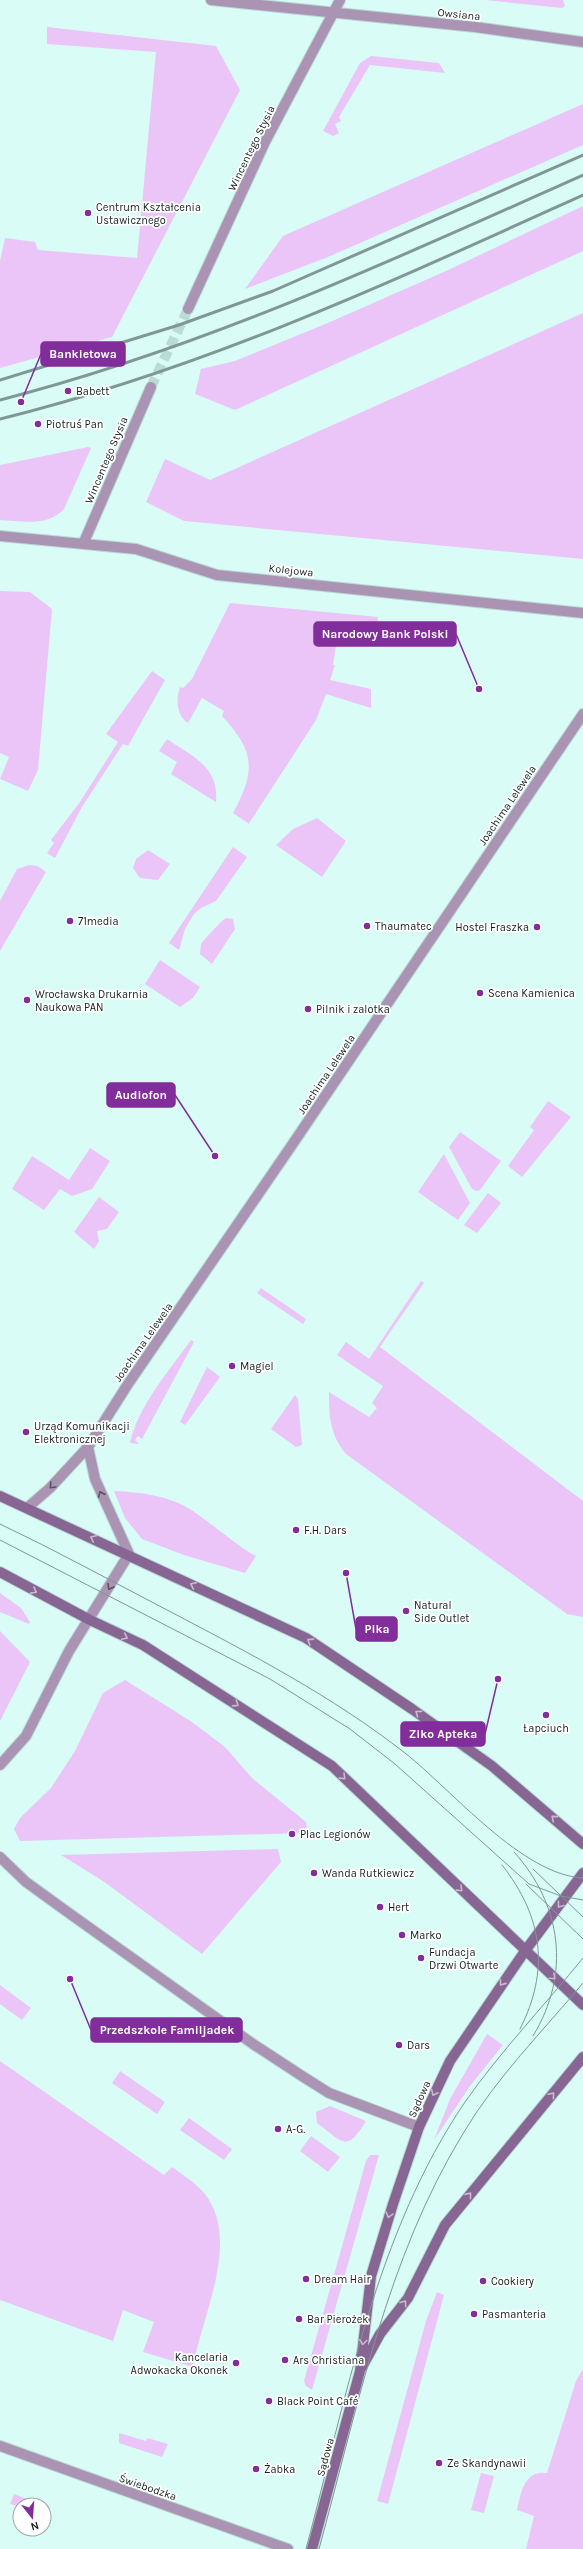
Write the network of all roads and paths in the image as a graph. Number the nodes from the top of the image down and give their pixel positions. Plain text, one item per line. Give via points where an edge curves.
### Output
1 (211, 0) edge
2 (340, 0) edge
3 (332, 13) junction
4 (583, 42) edge
5 (188, 309) tunnel mouth
6 (151, 386) tunnel mouth
7 (0, 536) edge
8 (84, 542) junction
9 (583, 612) edge
10 (583, 714) edge
11 (88, 1447) junction
12 (0, 1496) edge
13 (27, 1508) junction
14 (129, 1554) junction
15 (0, 1572) edge
16 (90, 1620) junction
17 (0, 1765) edge
18 (583, 1844) edge
19 (0, 1857) edge
20 (583, 1873) edge
21 (525, 1951) junction
22 (583, 2005) edge
23 (583, 2057) edge
24 (419, 2127) junction
25 (360, 2371) junction
26 (0, 2446) edge
27 (288, 2549) edge
28 (312, 2549) edge

1 - 3 street, Owsiana
2 - 3 street, Wincentego Stysia
3 - 4 street, Owsiana via 475,27
3 - 5 street, Wincentego Stysia via 314,53 265,142
6 - 8 street, Wincentego Stysia
7 - 8 street, Kolejowa
8 - 9 street, Kolejowa via 136,549 217,575
10 - 11 street, Joachima Lelewela via 128,1384
11 -> 13 street, Joachima Lelewela via 50,1488
14 -> 11 street via 95,1479
12 - 13 street
14 -> 13 street
14 -> 16 street
18 -> 14 street via 492,1766 306,1638
15 -> 16 street
16 - 17 street via 69,1651 26,1736
16 -> 21 street via 143,1645 332,1766
19 - 24 street via 26,1882 278,2060 329,2093
20 -> 21 street, Sądowa
21 -> 22 street
21 -> 24 street, Sądowa via 450,2061
25 -> 23 street, Sądowa via 380,2334 408,2298 445,2225
24 -> 25 street, Sądowa via 392,2204 371,2276
25 - 28 street, Sądowa
26 - 27 street, Świebodzka

